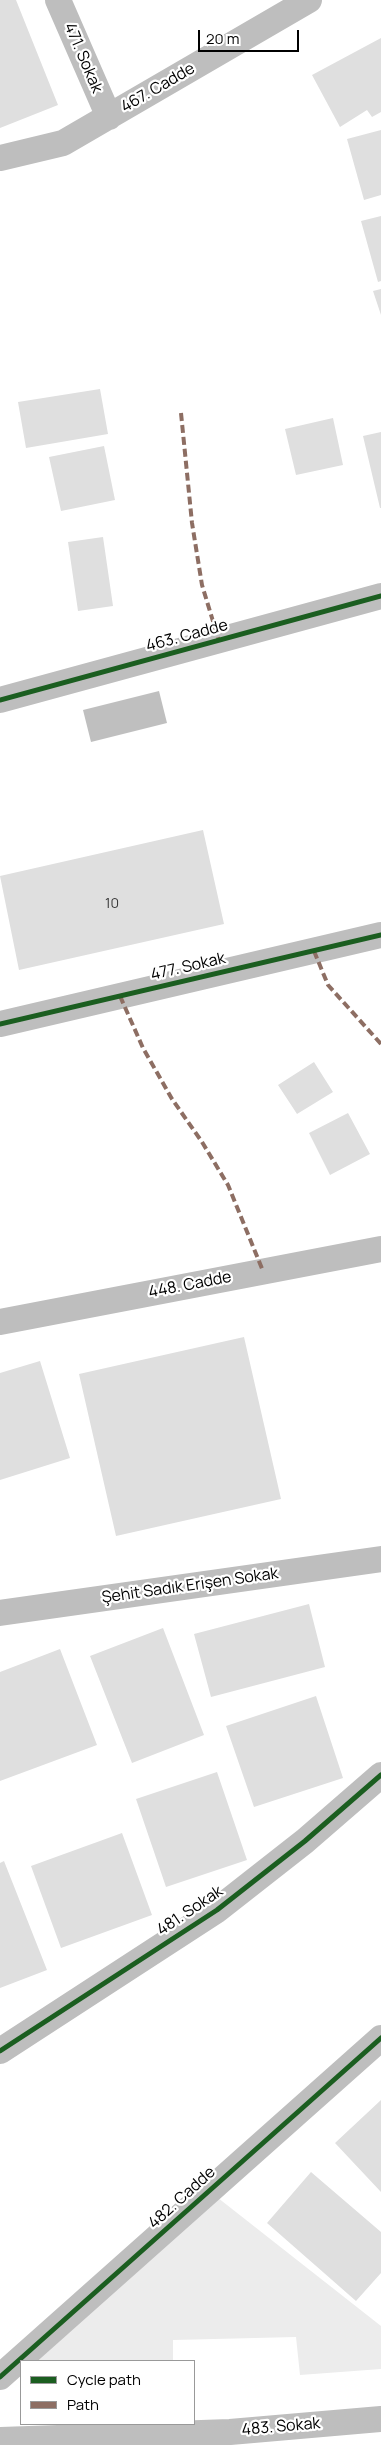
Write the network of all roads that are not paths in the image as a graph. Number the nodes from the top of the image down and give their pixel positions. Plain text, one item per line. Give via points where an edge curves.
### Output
1 (58, 0) edge
2 (308, 0) edge
3 (108, 117) junction
4 (0, 158) edge
5 (381, 596) edge
6 (0, 700) edge
7 (381, 935) edge
8 (0, 1024) edge
9 (381, 1248) edge
10 (0, 1322) edge
11 (381, 1559) edge
12 (0, 1613) edge
13 (381, 1775) edge
14 (381, 2038) edge
15 (0, 2051) edge
16 (0, 2377) edge
17 (381, 2419) edge
18 (0, 2440) edge

1 - 3 street, 471. Sokak
2 - 3 street, 467. Cadde
3 - 4 street, 467. Cadde via 63,143
5 - 6 street, 463. Cadde
7 - 8 street, 477. Sokak
9 - 10 street, 448. Cadde
11 - 12 street, Şehit Sadık Erişen Sokak
13 - 15 street, 481. Sokak via 305,1841 217,1910
14 - 16 street, 482. Cadde
17 - 18 street, 483. Sokak via 230,2432

